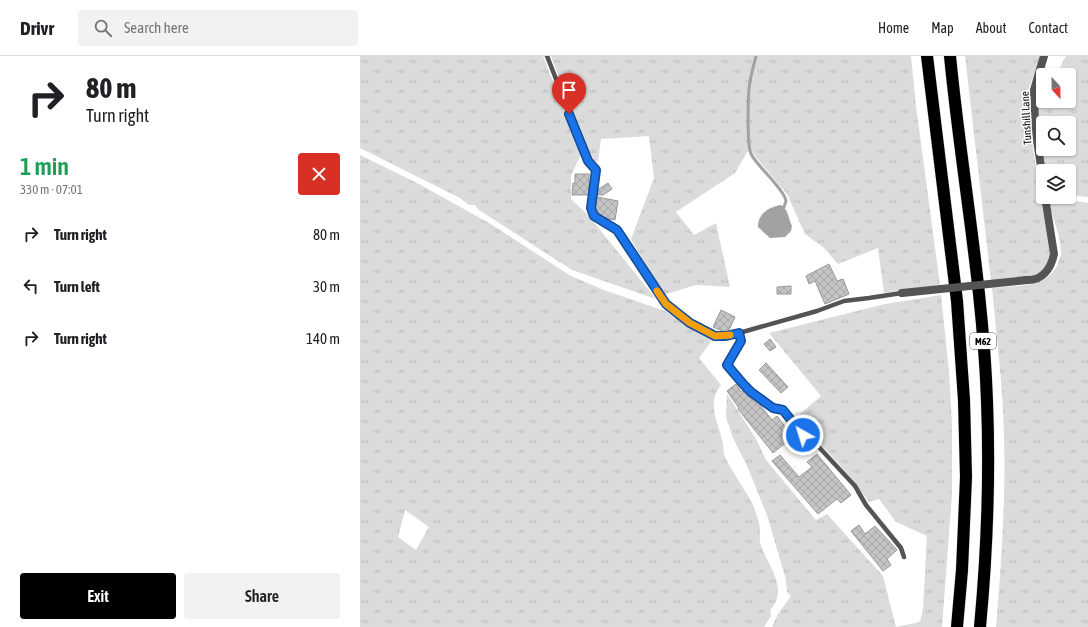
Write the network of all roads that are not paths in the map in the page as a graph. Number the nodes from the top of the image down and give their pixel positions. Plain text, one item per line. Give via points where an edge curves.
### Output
1 (547, 56) edge
2 (927, 56) edge
3 (950, 56) edge
4 (1044, 56) edge
5 (1041, 164) edge
6 (1047, 204) edge
7 (902, 293) joint
8 (739, 333) junction
9 (904, 557) dead end
10 (957, 627) edge
11 (980, 627) edge

1 - 8 lane via 588,161 596,170 591,208 594,216 617,230 666,304 672,309 690,323 715,336
2 - 10 highway, M62 via 957,302 964,400 966,478
3 - 11 highway, M62 via 980,299 987,400 989,488
4 - 5 street, Tunshill Lane via 1034,90 1035,127
6 - 7 street, bridge via 1054,254 1048,270 1040,278
7 - 8 lane via 844,301
8 - 9 lane via 741,341 727,365 751,392 773,408 783,410 803,435 817,445 837,466 901,548

